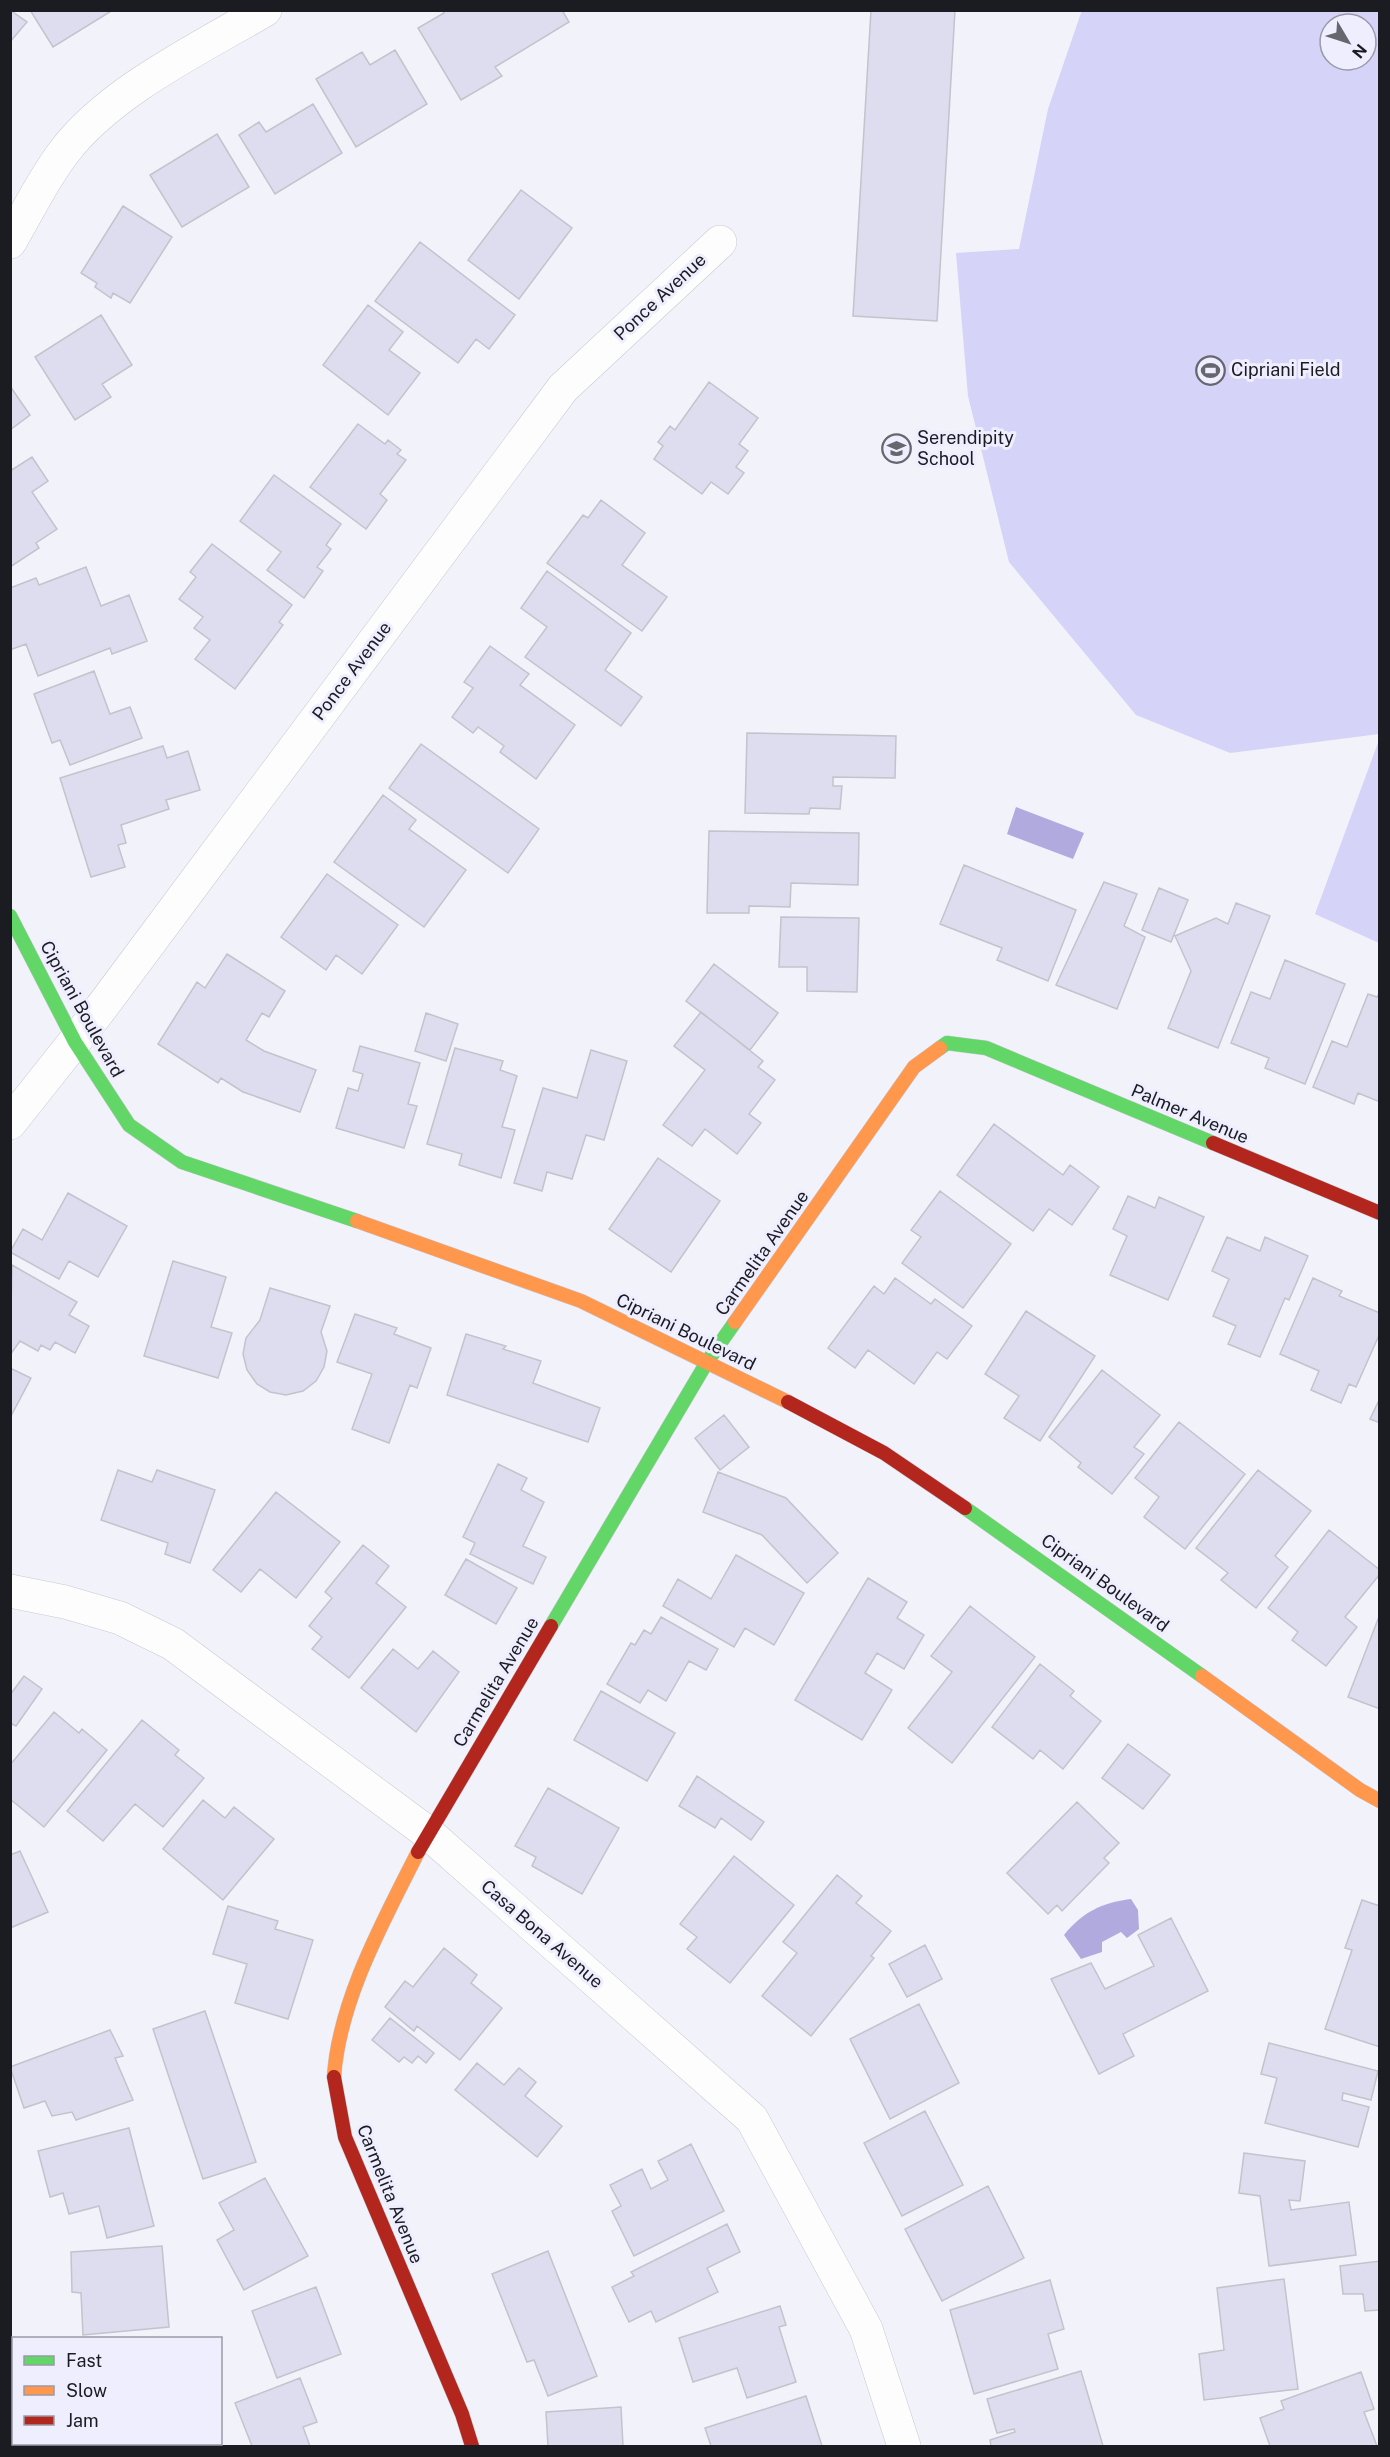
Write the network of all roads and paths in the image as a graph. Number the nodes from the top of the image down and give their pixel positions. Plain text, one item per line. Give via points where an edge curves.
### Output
1 (264, 10) edge
2 (10, 242) edge
3 (720, 242) dead end
4 (10, 916) edge
5 (75, 1042) junction
6 (986, 1048) joint
7 (10, 1123) edge
8 (1380, 1213) edge
9 (707, 1362) junction
10 (10, 1591) edge
11 (1380, 1801) edge
12 (428, 1833) junction
13 (472, 2446) edge
14 (904, 2446) edge

1 - 2 street via 151,77 108,108 64,151
3 - 5 street, Ponce Avenue via 562,388
4 - 5 street, Cipriani Boulevard
5 - 7 street, Ponce Avenue
5 - 9 street, Cipriani Boulevard via 129,1125 182,1162 581,1301
6 - 8 street, Palmer Avenue
6 - 9 street, Carmelita Avenue via 947,1043 914,1067
9 - 11 street, Cipriani Boulevard via 884,1453 1039,1558
9 - 12 street, Carmelita Avenue
10 - 12 street, Casa Bona Avenue via 120,1618 173,1644
12 - 13 street, Carmelita Avenue via 382,1924 347,2011 334,2075 345,2137
12 - 14 street, Casa Bona Avenue via 752,2119 866,2329

